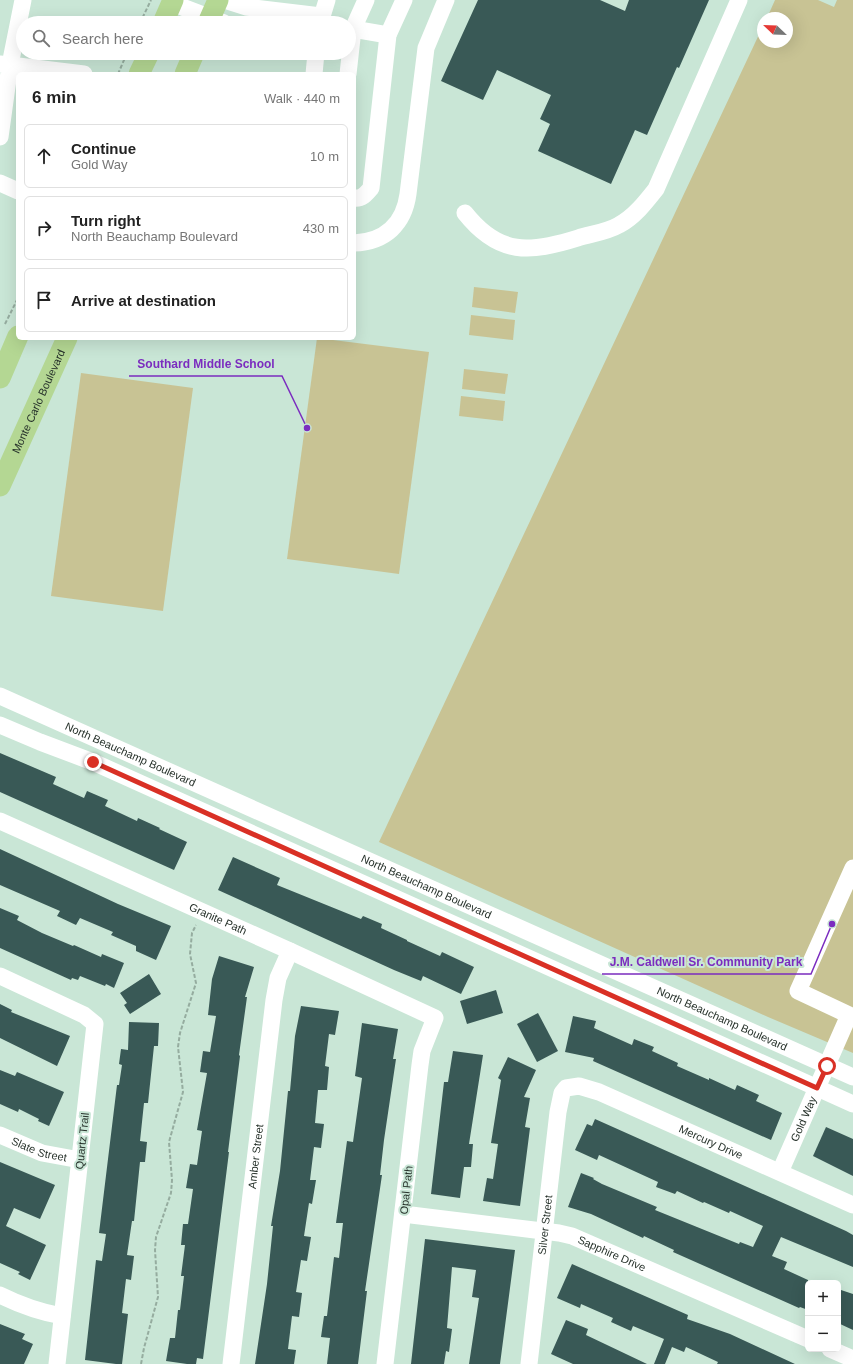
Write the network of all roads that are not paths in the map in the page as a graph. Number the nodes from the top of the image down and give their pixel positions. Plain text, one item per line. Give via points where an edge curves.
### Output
1 (23, 0) edge
2 (224, 0) edge
3 (327, 0) edge
4 (366, 0) edge
5 (404, 0) edge
6 (446, 0) edge
7 (739, 0) edge
8 (173, 1) edge
9 (18, 16) edge
10 (166, 16) edge
11 (215, 16) edge
12 (297, 16) edge
13 (321, 16) edge
14 (356, 22) edge
15 (16, 25) edge
16 (356, 30) edge
17 (388, 35) junction
18 (146, 60) edge
19 (191, 60) edge
20 (315, 60) edge
21 (350, 60) edge
22 (5, 64) edge
23 (68, 72) edge
24 (140, 72) edge
25 (186, 72) edge
26 (314, 72) edge
27 (348, 72) edge
28 (0, 137) edge
29 (0, 183) edge
30 (16, 190) edge
31 (356, 198) edge
32 (465, 213) dead end
33 (356, 243) edge
34 (12, 330) edge
35 (66, 340) edge
36 (0, 378) edge
37 (0, 486) edge
38 (0, 696) edge
39 (0, 725) edge
40 (0, 821) edge
41 (853, 868) edge
42 (290, 951) junction
43 (0, 976) edge
44 (851, 1015) edge
45 (435, 1018) joint
46 (827, 1066) junction
47 (853, 1077) edge
48 (566, 1088) joint
49 (817, 1088) junction
50 (853, 1104) edge
51 (0, 1135) edge
52 (80, 1160) junction
53 (780, 1172) junction
54 (853, 1205) edge
55 (403, 1214) junction
56 (544, 1231) junction
57 (0, 1295) edge
58 (62, 1316) junction
59 (805, 1338) edge
60 (837, 1352) edge
61 (853, 1359) edge
62 (56, 1364) edge
63 (230, 1364) edge
64 (385, 1364) edge
65 (529, 1364) edge

1 - 9 street
2 - 12 street via 246,7
3 - 13 street
4 - 14 street
5 - 17 street
6 - 33 street via 426,48 404,213 394,226 380,237
7 - 32 street via 656,189 632,216 618,226 533,249 499,243 485,235
8 - 10 main road
8 - 11 street
15 - 22 street
16 - 17 street
17 - 31 street via 371,188 366,195
18 - 24 main road
19 - 25 main road
20 - 26 street
21 - 27 street
22 - 23 street
22 - 28 street
29 - 30 street
34 - 36 main road
35 - 37 main road, Monte Carlo Boulevard
38 - 46 street, North Beauchamp Boulevard
39 - 49 street, North Beauchamp Boulevard via 93,762
40 - 42 street, Granite Path
41 - 44 street via 798,991
42 - 45 street, Granite Path
42 - 63 street, Amber Street via 278,978 274,1000
43 - 52 street, Quartz Trail via 84,1015 95,1024
44 - 46 street, Gold Way
45 - 55 street, Opal Path via 422,1051
46 - 47 street, North Beauchamp Boulevard
46 - 49 street, Gold Way
48 - 53 street, Mercury Drive via 579,1086 599,1092
48 - 56 street, Silver Street via 562,1093 558,1112
49 - 50 street, North Beauchamp Boulevard
49 - 53 street, Gold Way
51 - 52 street, Slate Street via 42,1153
52 - 58 street, Quartz Trail
53 - 54 street, Mercury Drive
55 - 56 street, Sapphire Drive
55 - 64 street, Opal Path
56 - 59 street, Sapphire Drive via 585,1241
56 - 65 street, Silver Street
57 - 58 street via 44,1313
58 - 62 street, Quartz Trail
60 - 61 street

